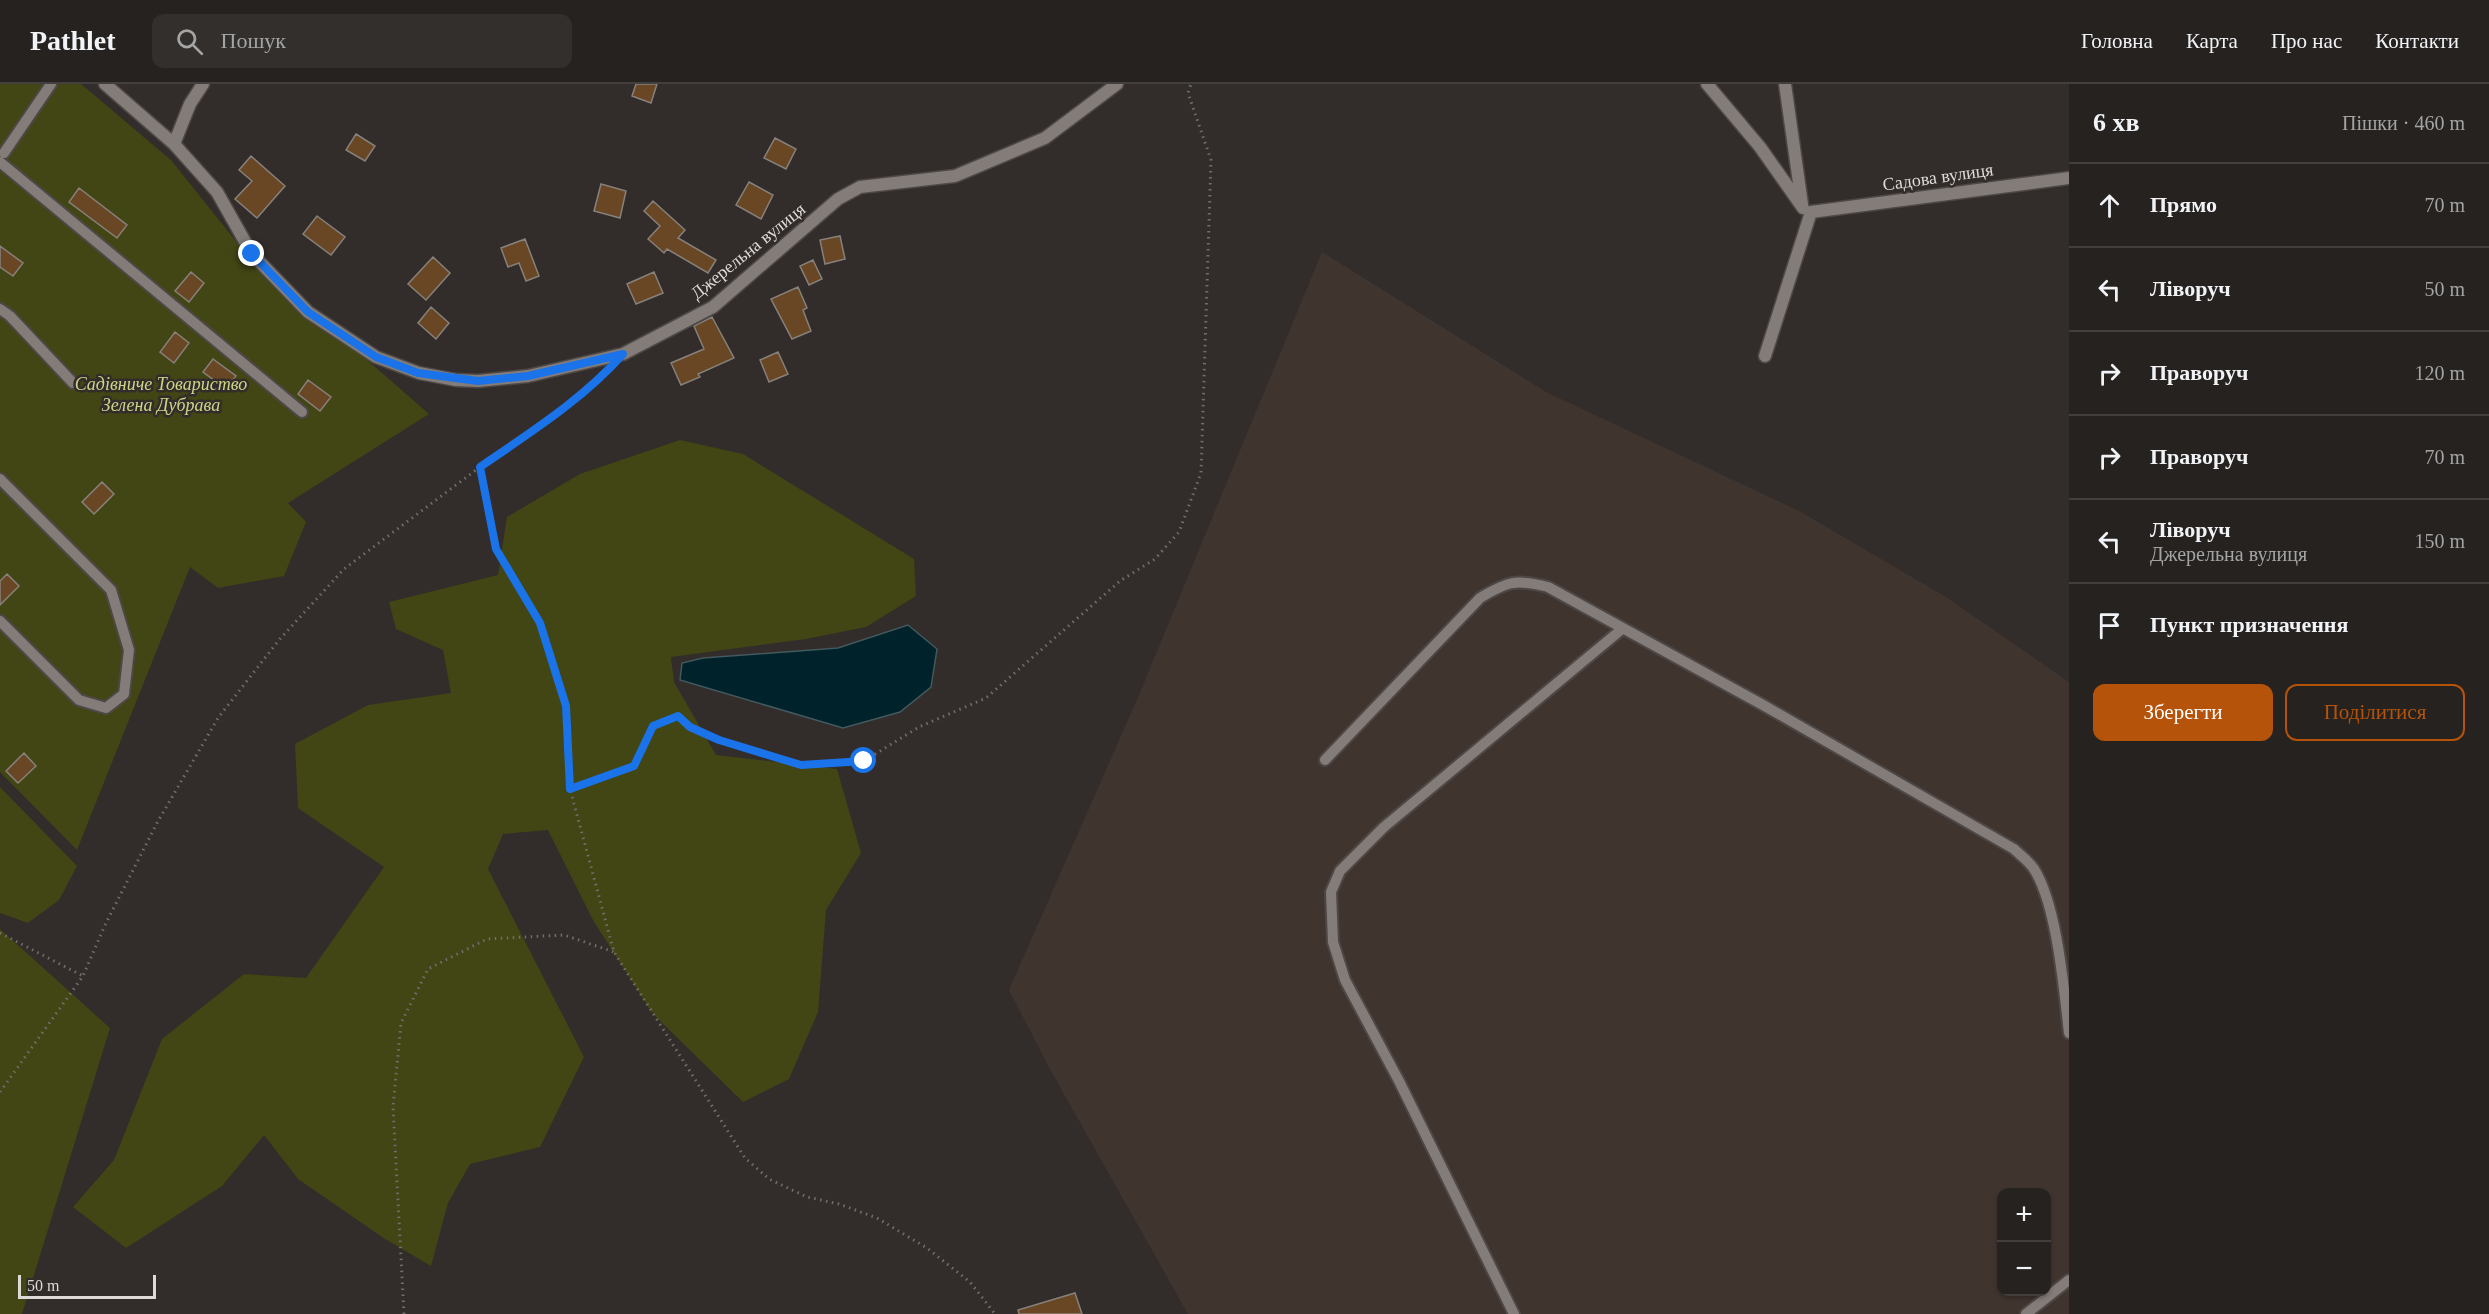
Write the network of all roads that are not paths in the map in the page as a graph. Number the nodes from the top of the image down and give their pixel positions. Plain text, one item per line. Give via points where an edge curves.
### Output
1 (51, 84) edge
2 (105, 84) edge
3 (203, 84) edge
4 (1117, 84) edge
5 (1707, 84) edge
6 (1785, 84) edge
7 (174, 144) junction
8 (1, 156) edge
9 (2069, 178) edge
10 (1807, 209) junction
11 (0, 309) edge
12 (1765, 356) dead end
13 (73, 383) dead end
14 (302, 412) dead end
15 (0, 479) edge
16 (0, 621) edge
17 (1622, 629) junction
18 (1325, 760) dead end
19 (2069, 1034) edge
20 (2069, 1280) edge
21 (1514, 1314) edge
22 (2026, 1314) edge

1 - 8 lane
2 - 7 street, Джерельна вулиця
3 - 7 street via 190,104
4 - 7 street, Джерельна вулиця via 1045,138 955,176 860,187 838,199 713,307 623,354 528,376 478,381 418,373 376,357 308,312 252,254 217,192
5 - 10 street
6 - 10 street
8 - 14 lane
9 - 10 street, Садова вулиця
10 - 12 street
11 - 13 lane
15 - 16 lane via 111,590 129,650 124,694 106,708 79,700
17 - 18 lane via 1548,587 1524,581 1506,583 1480,598
17 - 19 lane via 2014,849 2034,867 2044,890 2059,956
17 - 21 lane via 1384,827 1340,871 1331,892 1333,942 1345,980
20 - 22 lane

